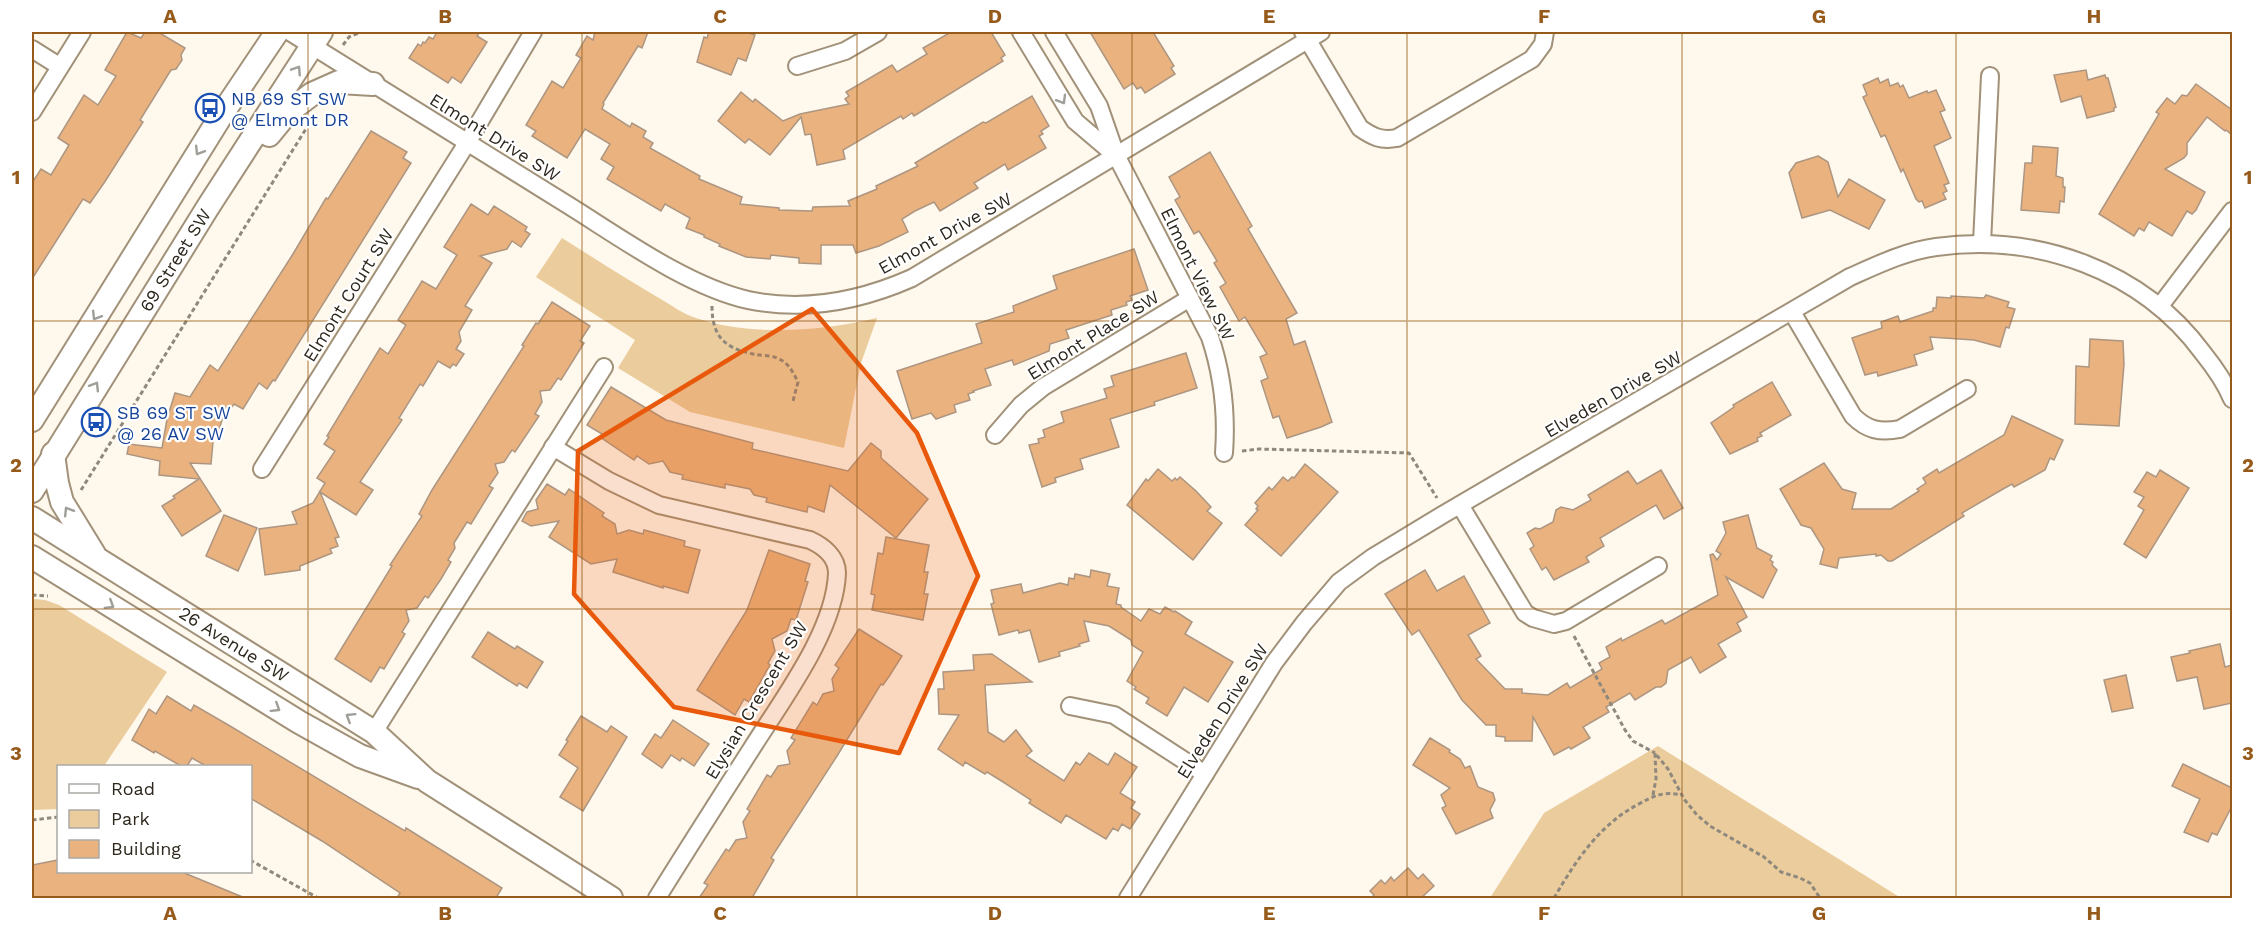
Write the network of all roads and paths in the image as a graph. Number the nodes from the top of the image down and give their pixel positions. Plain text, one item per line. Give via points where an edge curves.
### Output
1 (82, 32) edge
2 (277, 32) edge
3 (290, 32) edge
4 (361, 32) edge
5 (533, 32) edge
6 (878, 32) edge
7 (1021, 32) edge
8 (1054, 32) edge
9 (1545, 32) edge
10 (1311, 34) edge
11 (349, 37) dead end
12 (317, 38) edge
13 (32, 49) edge
14 (1067, 53) junction
15 (60, 66) junction
16 (797, 66) dead end
17 (1043, 68) junction
18 (1990, 76) dead end
19 (373, 84) junction
20 (32, 112) edge
21 (313, 117) dead end
22 (467, 143) junction
23 (1116, 155) junction
24 (208, 207) junction
25 (2232, 211) edge
26 (1982, 243) junction
27 (713, 287) junction
28 (1190, 298) junction
29 (2160, 306) junction
30 (1792, 312) junction
31 (604, 367) dead end
32 (1967, 389) dead end
33 (50, 390) junction
34 (2232, 399) edge
35 (792, 401) dead end
36 (32, 405) edge
37 (32, 420) edge
38 (995, 435) dead end
39 (553, 447) junction
40 (1224, 453) joint
41 (53, 454) junction
42 (262, 469) dead end
43 (1432, 488) dead end
44 (32, 491) edge
45 (76, 498) dead end
46 (1460, 505) junction
47 (32, 518) edge
48 (32, 557) edge
49 (98, 561) junction
50 (1658, 566) dead end
51 (32, 575) edge
52 (60, 575) junction
53 (32, 595) edge
54 (48, 596) dead end
55 (1566, 621) junction
56 (1070, 706) dead end
57 (374, 732) junction
58 (1655, 753) junction
59 (1205, 774) junction
60 (427, 781) junction
61 (1653, 795) junction
62 (1681, 795) junction
63 (57, 818) edge
64 (32, 820) edge
65 (252, 861) edge
66 (318, 898) edge
67 (611, 898) edge
68 (657, 898) edge
69 (1128, 898) edge
70 (1554, 898) edge
71 (1820, 898) edge

1 - 15 street
2 -> 33 main road, 69 Street SW
3 - 12 street, Elmont Drive SW
4 - 11 path
5 - 22 street, Elmont Court SW
6 - 16 street via 845,51
7 - 17 street
8 - 14 street
9 - 10 street via 1543,44 1532,58 1397,138 1387,140 1360,128
10 - 23 street, Elmont Drive SW
12 - 19 street, Elmont Drive SW
24 -> 12 main road, 69 Street SW
13 - 15 street
14 - 17 street
14 - 23 street via 1099,106
15 - 20 street
17 -> 23 street via 1075,121
18 - 26 street
19 - 22 street, Elmont Drive SW
19 - 24 main road via 339,82 299,102
21 - 45 path
22 - 27 street, Elmont Drive SW via 673,269
22 - 42 street, Elmont Court SW
23 - 27 street, Elmont Drive SW via 912,278 878,292 807,305 749,300
23 - 28 street, Elmont View SW
41 -> 24 main road, 69 Street SW
25 - 29 street
26 - 29 street, Elveden Drive SW via 2063,255 2123,280
26 - 30 street, Elveden Drive SW via 1934,247 1897,258 1850,277
27 - 35 path via 712,322 717,333 736,350 777,358 791,368 798,382
28 - 38 street, Elmont Place SW via 1042,387
28 - 40 street, Elmont View SW via 1210,337 1221,378 1226,420
29 - 34 street, Elveden Drive SW via 2199,347 2228,387
30 - 32 street via 1853,416 1872,429 1900,429
30 - 46 street, Elveden Drive SW
31 - 39 street
33 - 36 main road
33 - 37 main road, 69 Street SW
39 - 57 street
39 - 68 street, Elysian Crescent SW via 659,505 810,540 832,558 837,572 813,649
40 - 43 path via 1259,449 1409,453
41 - 44 main road, 69 Street SW
49 -> 41 main road via 62,502
46 - 55 street via 1525,613 1554,624
46 - 59 street, Elveden Drive SW via 1373,557 1334,588 1275,663
47 - 49 main road, 26 Avenue SW
48 - 52 main road, 26 Avenue SW
57 -> 49 main road, 26 Avenue SW
50 - 55 street
51 - 52 main road
52 -> 60 main road, 26 Avenue SW via 299,722 360,756
53 - 54 path
55 - 58 path via 1625,730 1634,741
56 - 59 street via 1114,715
57 - 60 main road, 26 Avenue SW
58 - 61 path
58 - 62 path
59 - 69 street, Elveden Drive SW
60 - 67 main road, 26 Avenue SW
61 - 62 path
61 - 70 path via 1610,822 1578,860
62 - 71 path via 1710,826 1764,857 1781,872 1810,883
63 - 64 path
65 - 66 path

